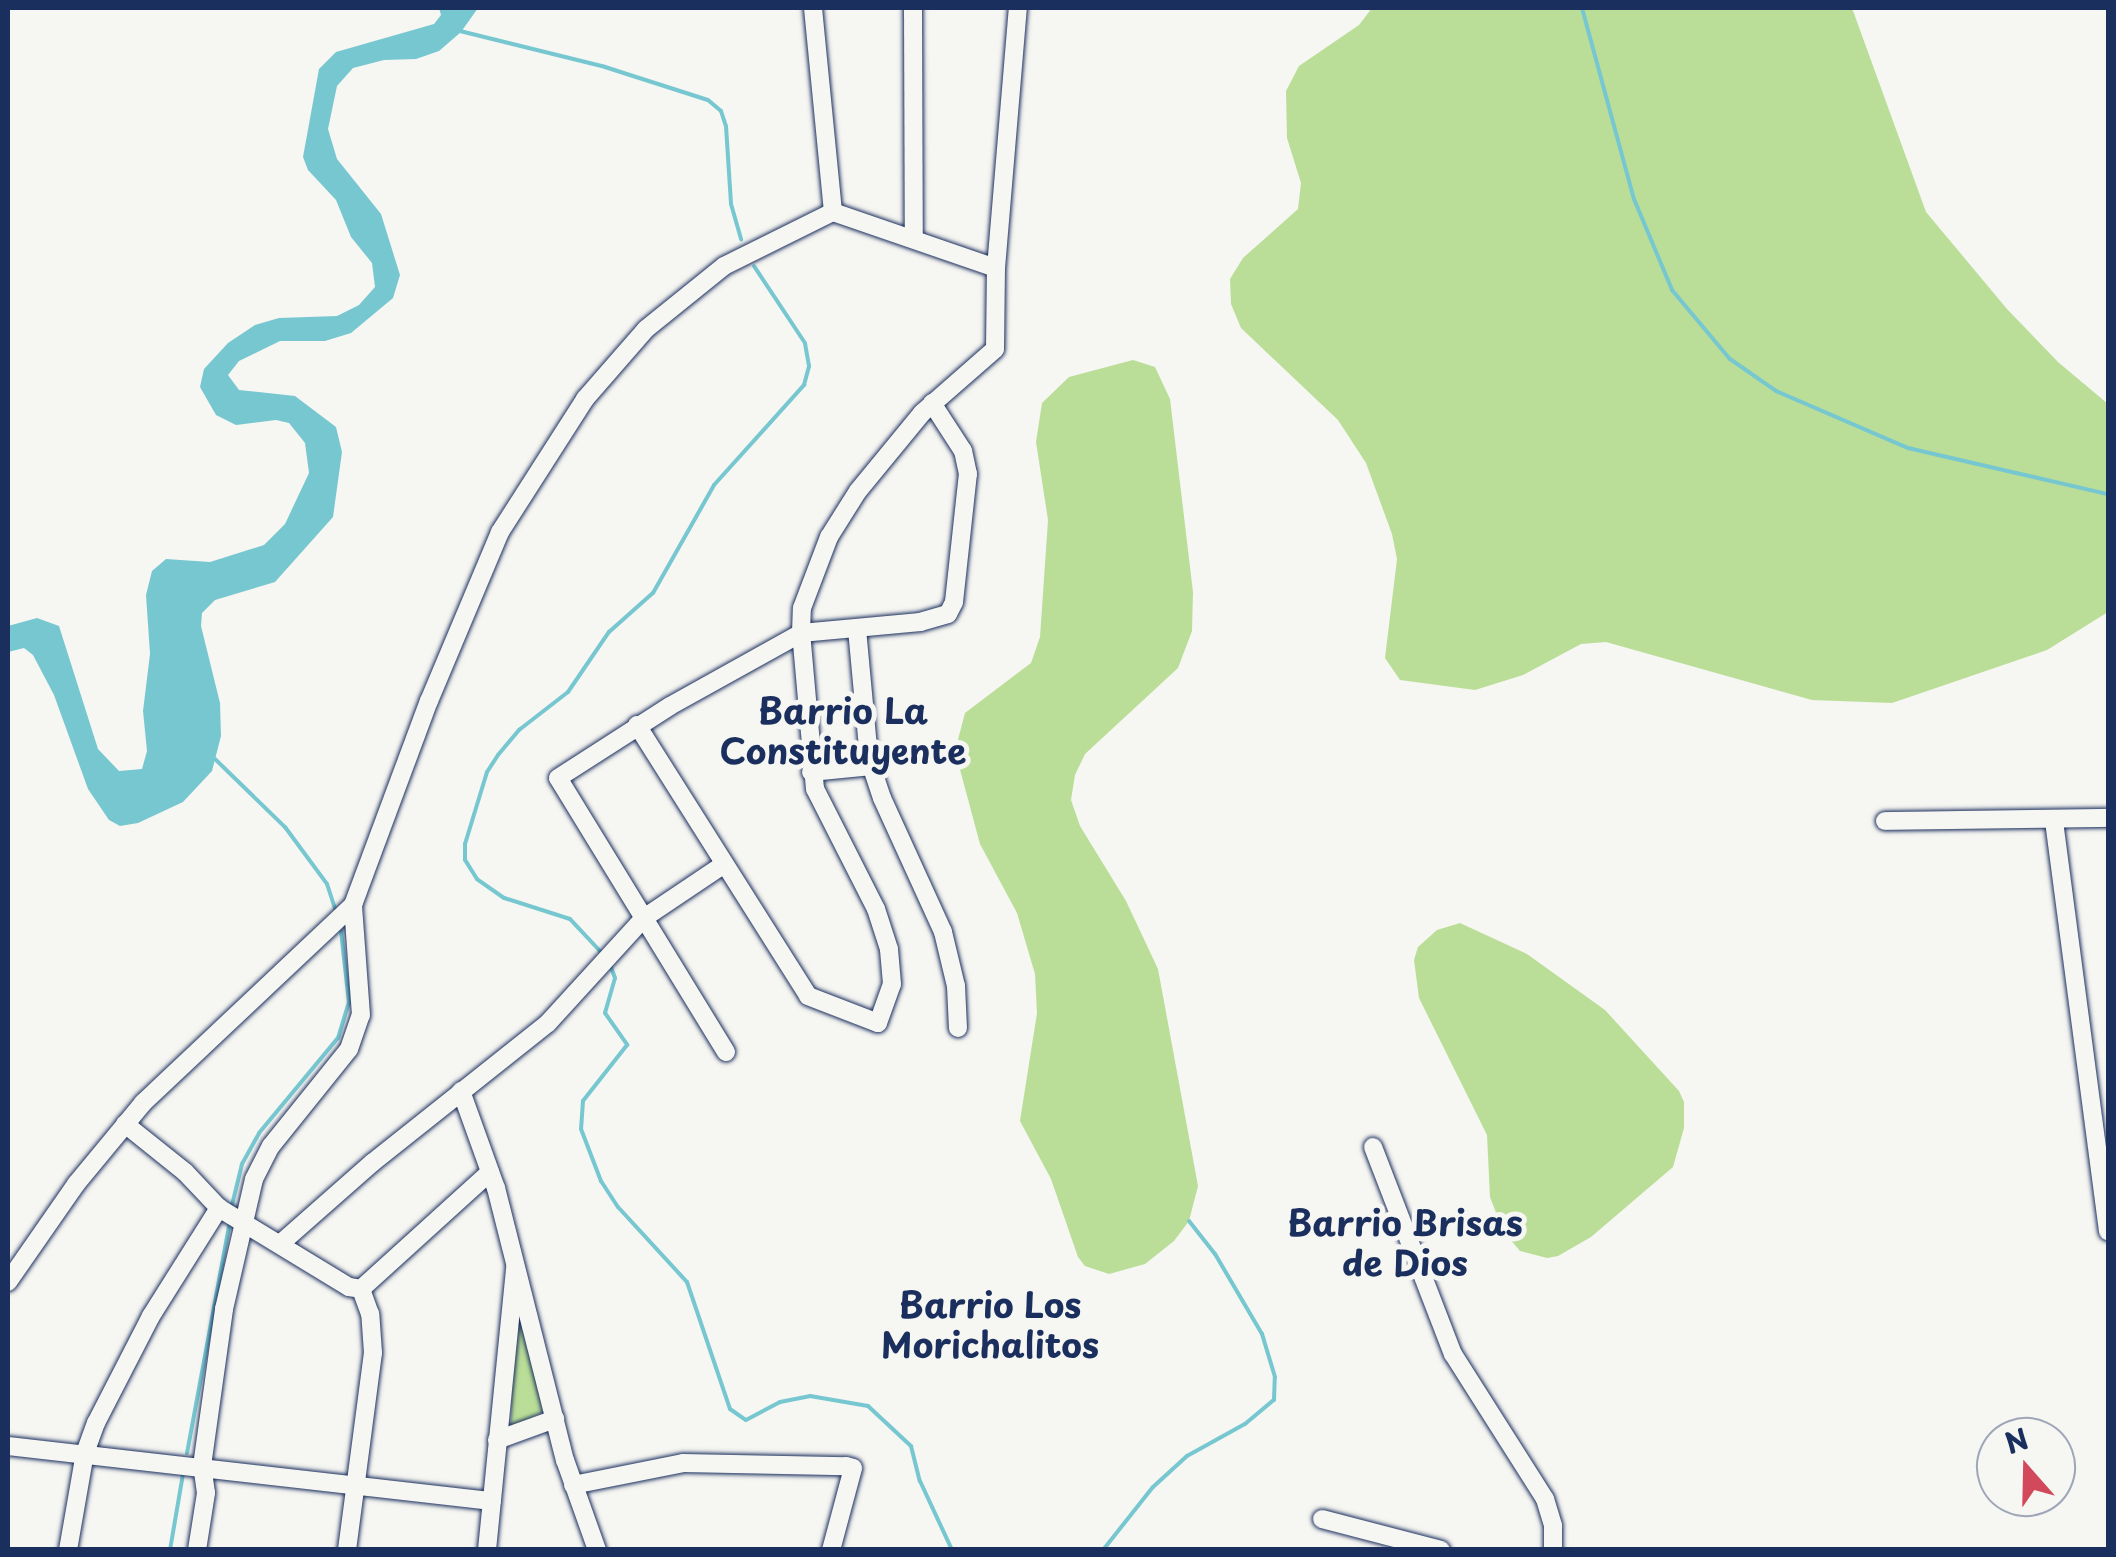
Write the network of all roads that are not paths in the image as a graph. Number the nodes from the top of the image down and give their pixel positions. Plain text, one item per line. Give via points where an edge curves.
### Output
1 (813, 8) edge
2 (913, 8) edge
3 (1018, 8) edge
4 (833, 212) junction
5 (914, 240) junction
6 (996, 268) junction
7 (932, 402) junction
8 (856, 629) junction
9 (801, 633) junction
10 (637, 725) junction
11 (872, 766) junction
12 (812, 772) junction
13 (2108, 818) edge
14 (1885, 821) dead end
15 (2054, 821) junction
16 (723, 865) junction
17 (354, 905) junction
18 (644, 918) junction
19 (958, 1028) dead end
20 (726, 1052) dead end
21 (461, 1091) junction
22 (125, 1124) junction
23 (1373, 1147) dead end
24 (490, 1172) junction
25 (219, 1208) junction
26 (244, 1222) junction
27 (2108, 1231) edge
28 (280, 1244) junction
29 (516, 1262) junction
30 (8, 1282) edge
31 (361, 1289) junction
32 (555, 1419) junction
33 (497, 1440) junction
34 (8, 1446) edge
35 (84, 1453) junction
36 (202, 1466) junction
37 (352, 1484) junction
38 (573, 1485) junction
39 (492, 1501) junction
40 (1322, 1519) dead end
41 (68, 1550) edge
42 (197, 1550) edge
43 (346, 1550) edge
44 (487, 1550) edge
45 (597, 1550) edge
46 (831, 1550) edge
47 (1441, 1550) edge
48 (1553, 1550) edge

1 - 4 street
2 - 5 street
3 - 6 street
4 - 5 street
4 - 17 street via 752,248 665,310 618,358 554,443 493,548 428,701
5 - 6 street
6 - 7 street via 995,349
7 - 8 street via 963,451 968,474 953,608 934,620
7 - 9 street via 829,537 807,588
8 - 9 street
8 - 11 street
9 - 10 street
9 - 12 street
10 - 16 street
10 - 18 street via 558,778
11 - 12 street
11 - 19 street via 944,932
12 - 16 street via 820,802 884,930 892,984 878,1022 808,996
13 - 15 street
14 - 15 street
15 - 27 street
16 - 18 street
17 - 22 street
17 - 26 street via 362,975 356,1032 336,1068 271,1146
18 - 20 street
18 - 21 street via 563,1009
21 - 24 street
21 - 28 street
22 - 25 street
22 - 30 street
23 - 48 street via 1462,1372 1544,1499
24 - 29 street
24 - 31 street
25 - 26 street
25 - 35 street via 144,1331
26 - 28 street
26 - 36 street
28 - 31 street
29 - 32 street
29 - 33 street
31 - 37 street via 374,1353
32 - 33 street
32 - 38 street
33 - 39 street
34 - 35 street
35 - 36 street
35 - 41 street
36 - 37 street
36 - 42 street via 206,1493
37 - 39 street
37 - 43 street
38 - 45 street
38 - 46 street via 683,1463 846,1466 853,1468
39 - 44 street
40 - 47 street

